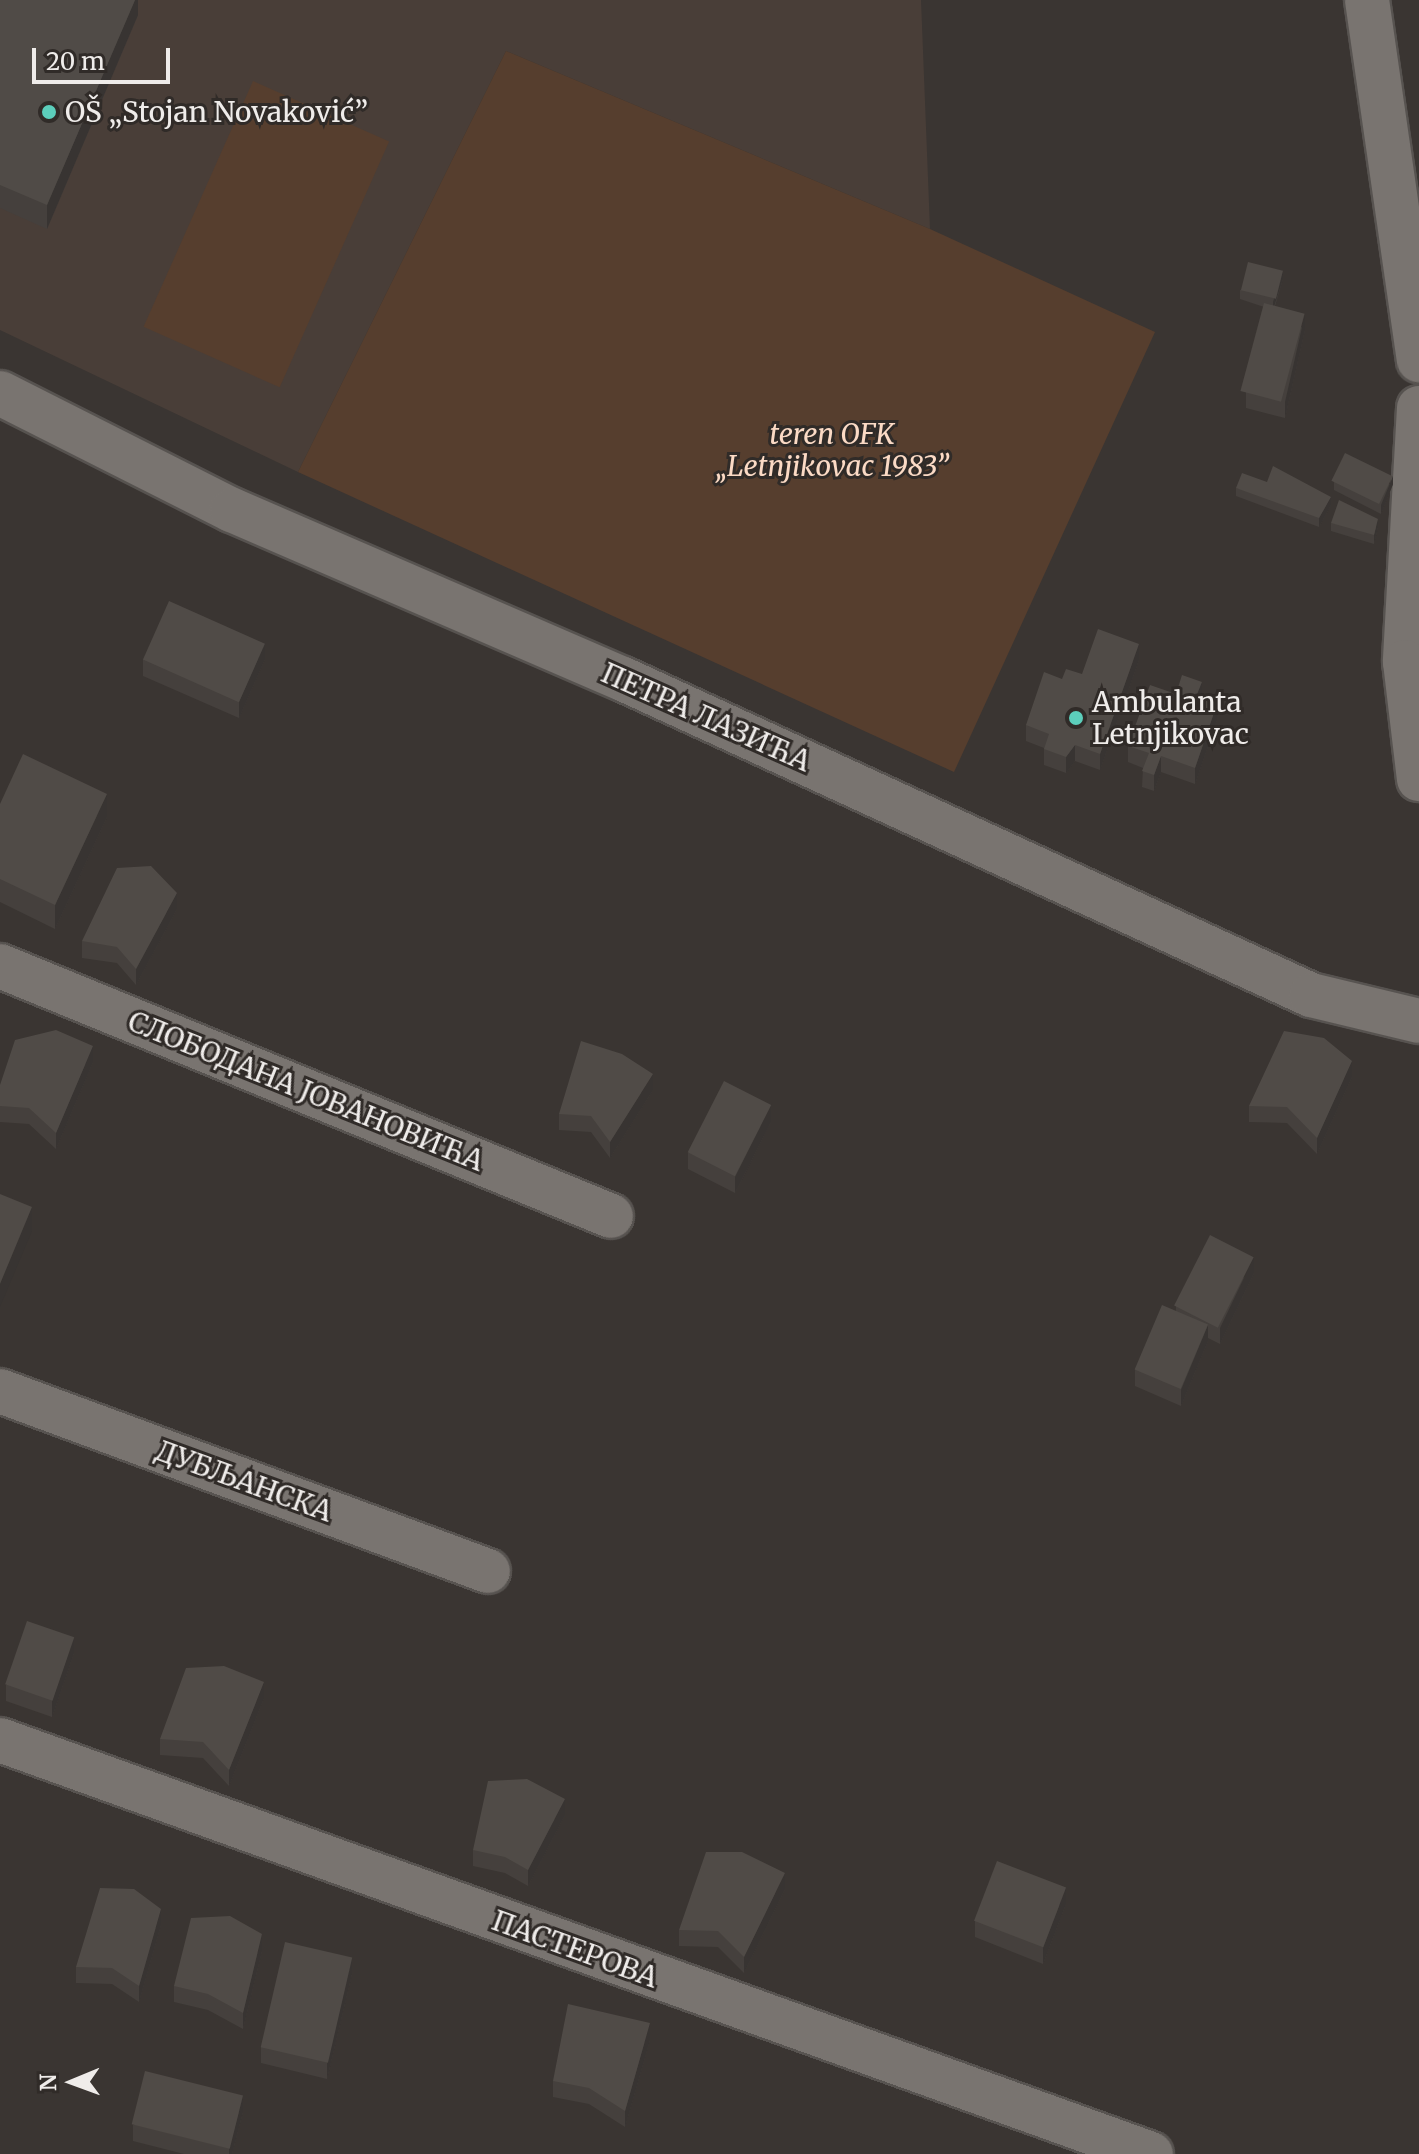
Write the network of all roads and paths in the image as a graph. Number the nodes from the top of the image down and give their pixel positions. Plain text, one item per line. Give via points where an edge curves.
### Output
1 (1367, 0) edge
2 (1408, 196) edge
3 (1419, 360) edge
4 (0, 393) edge
5 (1419, 408) edge
6 (1412, 662) edge
7 (1419, 779) edge
8 (0, 966) edge
9 (1419, 1021) edge
10 (611, 1216) dead end
11 (0, 1391) edge
12 (488, 1571) dead end
13 (0, 1740) edge
14 (1151, 2154) edge

1 - 2 street
2 - 3 street
4 - 9 street, ПЕТРА ЛАЗИЋА via 232,510 623,679 1311,995
5 - 6 street
6 - 7 street
8 - 10 street, СЛОБОДАНА ЈОВАНОВИЋА
11 - 12 street, ДУБЉАНСКА
13 - 14 street, ПАСТЕРОВА

